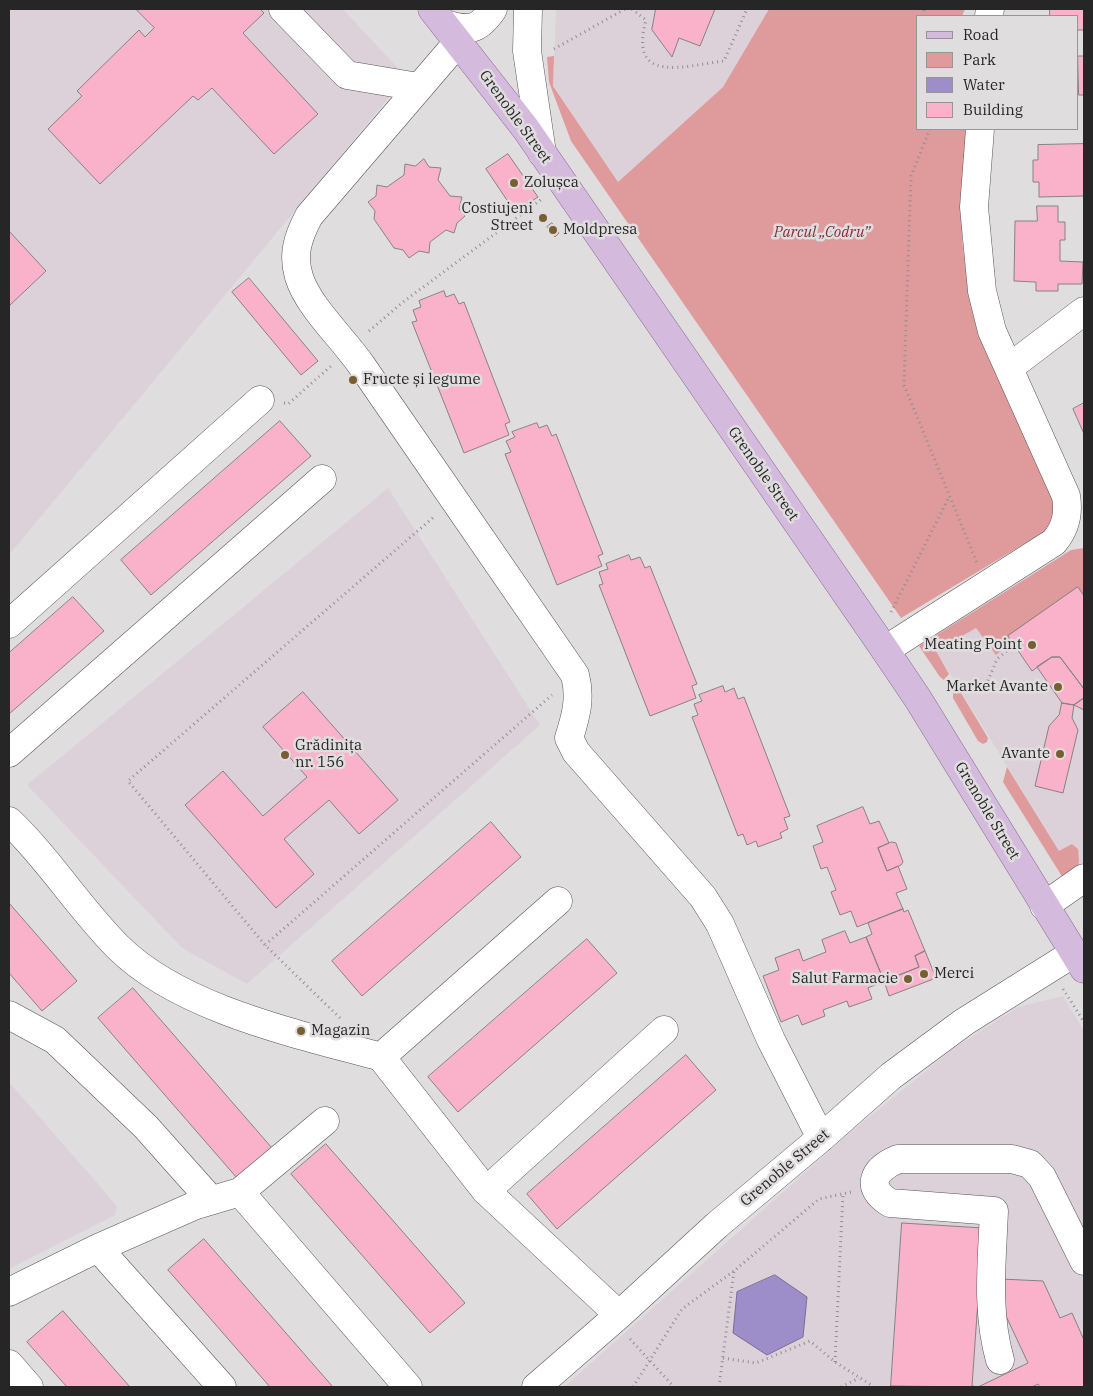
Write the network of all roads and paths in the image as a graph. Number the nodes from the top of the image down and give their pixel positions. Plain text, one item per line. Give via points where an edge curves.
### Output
1 (283, 9) edge
2 (493, 9) edge
3 (528, 9) edge
4 (625, 9) edge
5 (632, 9) edge
6 (747, 9) edge
7 (445, 25) edge
8 (549, 50) dead end
9 (418, 87) junction
10 (930, 130) edge
11 (980, 130) edge
12 (542, 153) junction
13 (542, 199) dead end
14 (1084, 312) edge
15 (350, 348) junction
16 (1010, 367) junction
17 (260, 400) joint
18 (322, 479) dead end
19 (950, 497) junction
20 (454, 499) junction
21 (977, 563) dead end
22 (885, 605) dead end
23 (890, 613) junction
24 (9, 624) edge
25 (895, 643) junction
26 (1014, 645) dead end
27 (575, 675) junction
28 (984, 690) dead end
29 (9, 753) edge
30 (9, 821) edge
31 (1084, 878) edge
32 (558, 901) dead end
33 (1044, 906) junction
34 (264, 944) junction
35 (1079, 961) edge
36 (9, 1015) edge
37 (347, 1024) dead end
38 (664, 1030) dead end
39 (381, 1057) junction
40 (325, 1121) dead end
41 (821, 1138) junction
42 (875, 1187) junction
43 (486, 1191) junction
44 (240, 1192) junction
45 (843, 1194) junction
46 (211, 1200) junction
47 (98, 1248) junction
48 (1084, 1261) edge
49 (734, 1271) junction
50 (9, 1292) edge
51 (624, 1326) junction
52 (723, 1358) junction
53 (650, 1360) junction
54 (1000, 1360) dead end
55 (835, 1362) junction
56 (9, 1364) edge
57 (860, 1378) junction
58 (873, 1386) edge
59 (29, 1387) edge
60 (222, 1387) edge
61 (408, 1387) edge
62 (533, 1387) edge
63 (633, 1387) edge
64 (674, 1387) edge
65 (720, 1387) edge
66 (841, 1387) edge

1 - 9 street via 347,76
2 - 7 street via 473,29
3 - 12 street via 528,51
4 - 8 path
5 - 6 path via 646,20 643,46 646,56 655,66 665,68 724,61
7 - 9 street
7 - 12 main road, Grenoble Street
9 - 15 street via 309,216 295,248 295,262 306,295
10 - 19 path via 911,176 904,385
11 - 16 street via 974,207 982,291 992,331
12 - 25 main road, Grenoble Street
13 - 15 path via 402,302
14 - 16 street
15 - 17 path via 288,404
15 - 20 street
16 - 25 street via 1060,480 1068,509 1062,532 1054,542
17 - 24 street
18 - 29 street
19 - 21 path
19 - 23 path
20 - 27 street
20 - 34 path via 128,781
22 - 23 path
23 - 25 path
25 - 33 main road, Grenoble Street via 918,699
26 - 28 path via 997,659
27 - 34 path
27 - 41 street via 578,707 569,738 576,752 703,897 720,924 771,1040
30 - 39 street via 118,947 146,970 181,991 239,1015
31 - 33 street
32 - 39 street
33 - 35 main road, Grenoble Street
34 - 37 path
35 - 41 street, Grenoble Street via 964,1022 891,1076
36 - 46 street via 55,1040 146,1127
38 - 43 street
39 - 43 street
40 - 44 street
41 - 51 street, Grenoble Street via 717,1225
42 - 45 path
42 - 48 street via 876,1175 884,1165 898,1159 1012,1159 1030,1164 1042,1177
42 - 54 street via 879,1196 890,1203 994,1211 990,1308
43 - 51 street
44 - 46 street
44 - 61 street
45 - 49 path via 819,1199
45 - 55 path
46 - 47 street
47 - 50 street
47 - 60 street
49 - 52 path
49 - 53 path via 682,1309
51 - 53 path
51 - 62 street, Grenoble Street
52 - 55 path via 756,1363 810,1340
52 - 65 path
53 - 63 path
53 - 64 path
55 - 57 path
56 - 59 street
57 - 58 path
57 - 66 path

